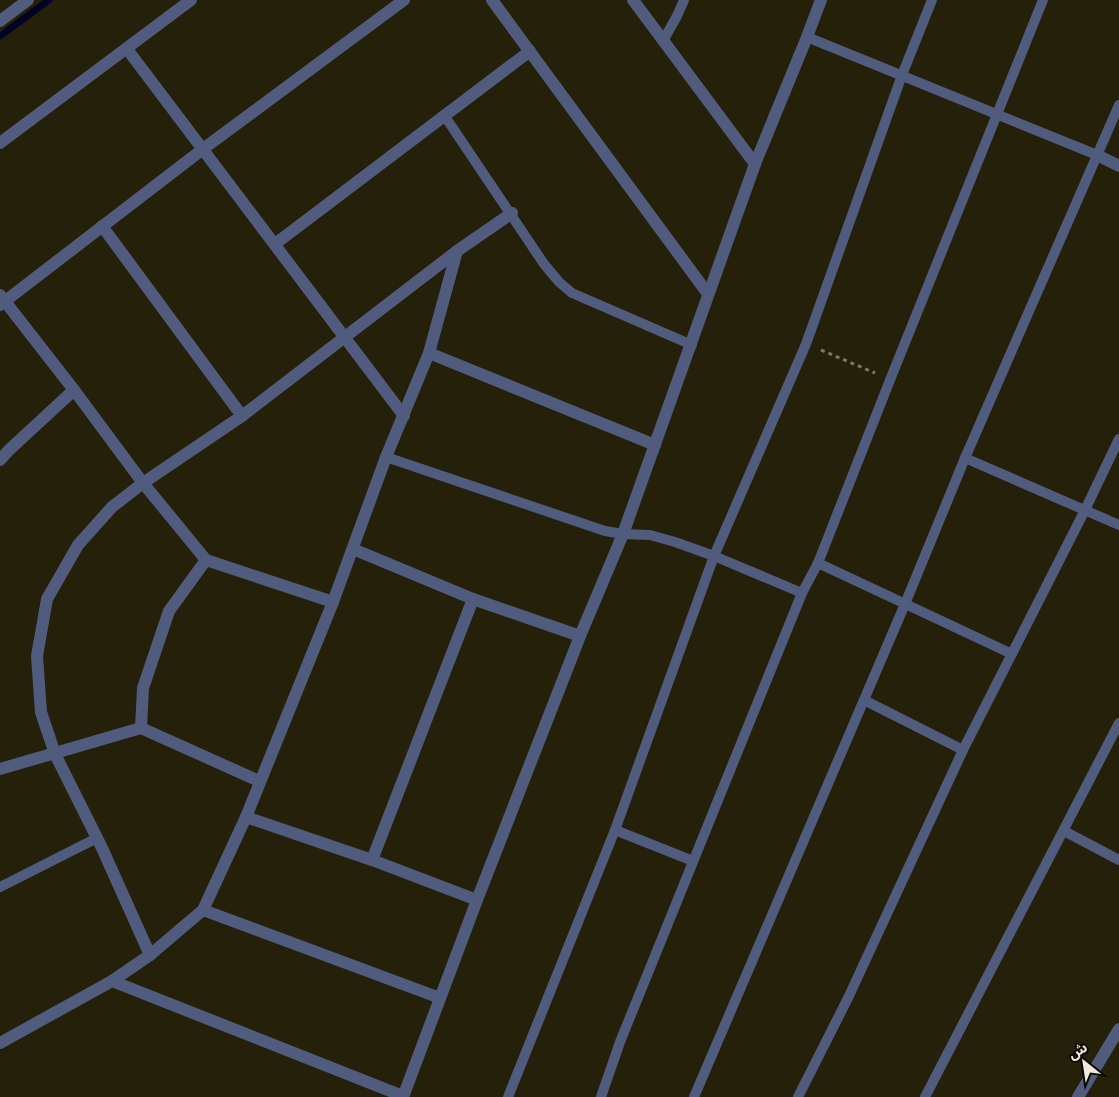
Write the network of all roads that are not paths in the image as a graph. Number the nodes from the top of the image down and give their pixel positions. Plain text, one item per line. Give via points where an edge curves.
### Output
1 (28, 0) edge
2 (191, 0) edge
3 (404, 0) edge
4 (492, 0) edge
5 (633, 0) edge
6 (684, 0) edge
7 (820, 0) edge
8 (932, 0) edge
9 (1044, 0) edge
10 (0, 21) edge
11 (807, 37) junction
12 (663, 41) junction
13 (127, 49) junction
14 (530, 51) junction
15 (902, 75) junction
16 (1119, 105) edge
17 (444, 114) junction
18 (997, 114) junction
19 (0, 143) edge
20 (203, 149) junction
21 (1097, 155) junction
22 (755, 164) junction
23 (1119, 166) edge
24 (512, 213) junction
25 (102, 226) junction
26 (275, 244) junction
27 (457, 251) junction
28 (708, 294) junction
29 (2, 301) edge
30 (344, 337) junction
31 (692, 345) junction
32 (430, 353) junction
33 (74, 390) junction
34 (242, 416) junction
35 (404, 416) junction
36 (1119, 439) edge
37 (655, 445) junction
38 (386, 456) junction
39 (966, 458) junction
40 (0, 460) edge
41 (143, 483) junction
42 (1085, 510) junction
43 (1119, 524) edge
44 (623, 534) junction
45 (353, 549) junction
46 (714, 556) junction
47 (206, 560) junction
48 (818, 563) junction
49 (802, 593) junction
50 (473, 600) junction
51 (333, 602) junction
52 (905, 604) junction
53 (580, 636) junction
54 (1012, 654) junction
55 (864, 700) junction
56 (1119, 723) edge
57 (141, 728) junction
58 (1115, 742) edge
59 (962, 750) junction
60 (55, 754) junction
61 (0, 769) edge
62 (259, 781) junction
63 (246, 817) junction
64 (615, 830) junction
65 (1064, 831) junction
66 (97, 838) junction
67 (372, 860) junction
68 (1119, 860) edge
69 (693, 861) junction
70 (0, 887) edge
71 (477, 900) junction
72 (203, 910) junction
73 (150, 955) junction
74 (112, 981) junction
75 (440, 998) junction
76 (1119, 1030) edge
77 (0, 1043) edge
78 (403, 1096) edge
79 (508, 1097) edge
80 (600, 1097) edge
81 (694, 1097) edge
82 (798, 1097) edge
83 (925, 1097) edge
84 (1078, 1097) edge

1 - 10 street
2 - 13 street
3 - 20 street
4 - 14 street
5 - 12 street
6 - 12 lane
7 - 11 street
8 - 15 lane
9 - 18 lane
11 - 15 lane
11 - 22 street
12 - 22 street
13 - 19 street
13 - 20 street
14 - 17 street
14 - 28 street
15 - 18 lane
15 - 46 lane via 806,344
16 - 21 lane
17 - 24 lane
17 - 26 street
18 - 21 lane
18 - 48 lane
20 - 25 street
20 - 26 street
21 - 23 street
21 - 39 lane
22 - 28 street
24 - 27 street
24 - 31 lane via 544,264 572,293
25 - 29 street
25 - 34 street
26 - 30 street
27 - 30 street
27 - 32 street
28 - 31 street
29 - 33 street
30 - 34 street
30 - 35 street
31 - 37 street
32 - 35 street
32 - 37 street
33 - 40 street
33 - 41 street
34 - 41 street
35 - 38 street
36 - 42 lane
37 - 44 street
38 - 44 lane via 596,528
38 - 45 street
39 - 42 lane
39 - 52 lane
41 - 47 street
41 - 60 street via 112,507 78,545 47,599 37,656 41,712
42 - 43 lane
42 - 54 lane
44 - 46 lane via 650,535
44 - 53 street
45 - 50 street
45 - 51 street
46 - 49 lane
46 - 64 lane
47 - 51 street
47 - 57 street via 169,611 142,688
48 - 49 lane
48 - 52 lane
49 - 69 lane
50 - 53 street
50 - 67 street
51 - 62 street
52 - 54 lane
52 - 55 lane
53 - 71 street
54 - 59 lane
55 - 59 lane
55 - 81 lane
56 - 58 lane
57 - 60 street
57 - 62 street
58 - 65 lane
59 - 82 lane via 848,998
60 - 61 street
60 - 66 street
62 - 63 street
63 - 67 street
63 - 72 street
64 - 69 lane
64 - 79 lane
65 - 68 lane
65 - 83 lane
66 - 70 lane
66 - 73 street
67 - 71 street
69 - 80 lane
71 - 75 street
72 - 73 street
72 - 75 street
73 - 74 street
74 - 77 street
74 - 78 street
75 - 78 street
76 - 84 street

